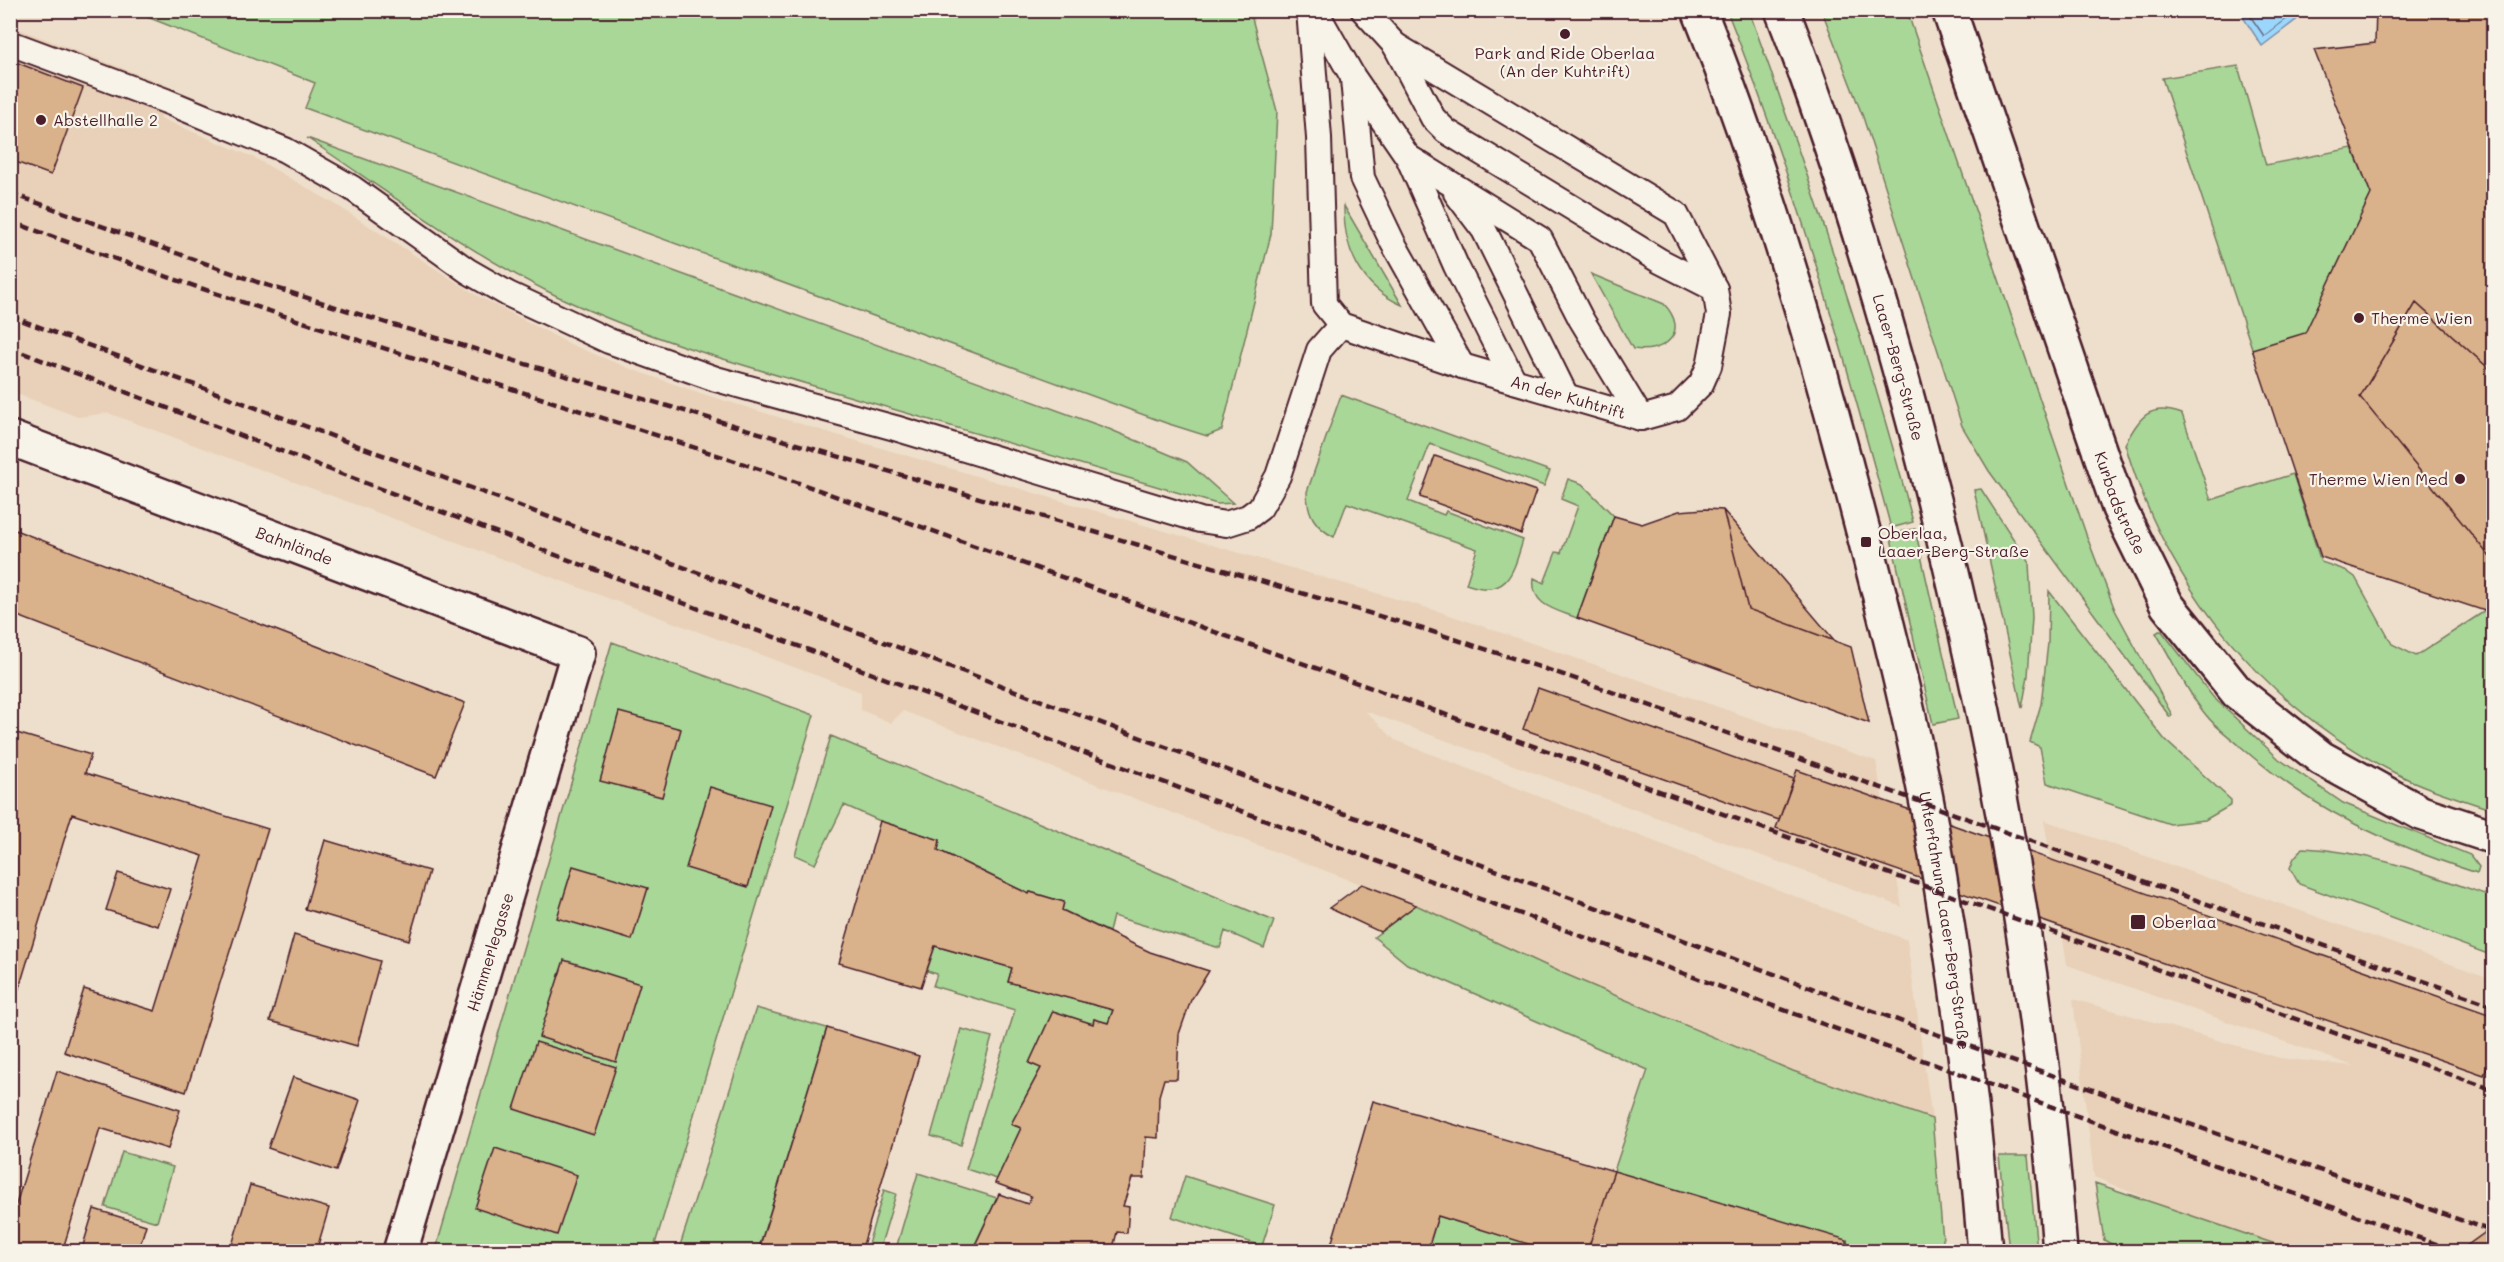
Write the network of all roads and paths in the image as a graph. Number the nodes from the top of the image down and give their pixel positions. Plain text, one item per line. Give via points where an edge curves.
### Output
1 (1309, 10) edge
2 (1315, 10) edge
3 (1363, 10) edge
4 (1699, 10) edge
5 (1782, 10) edge
6 (1949, 10) edge
7 (10, 43) edge
8 (1395, 45) junction
9 (1353, 77) junction
10 (1408, 157) junction
11 (1447, 180) junction
12 (1715, 289) junction
13 (1341, 326) junction
14 (1462, 366) junction
15 (1514, 381) junction
16 (1566, 396) junction
17 (1641, 418) junction
18 (10, 438) edge
19 (578, 653) joint
20 (2493, 837) edge
21 (400, 1251) edge
22 (1985, 1251) edge
23 (2060, 1251) edge

1 - 13 lane via 1319,138 1324,304
2 - 9 lane
3 - 8 lane, An der Kuhtrift
4 - 22 main road, Unterfahrung Laaer-Berg-Straße via 1755,161 1806,318 1884,608 1935,852 1975,1139
5 - 23 main road, Laaer-Berg-Straße via 1830,146 1909,402 1955,585 2012,852 2054,1168
6 - 20 main road, Kurbadstraße via 2119,508 2167,605 2237,692 2321,758 2421,813
7 - 13 lane via 176,104 285,150 352,188 468,271 609,341 716,379 895,428 1200,520 1226,524 1248,517 1260,508 1278,476 1319,350
8 - 12 lane, An der Kuhtrift via 1676,214
8 - 12 lane via 1433,118 1446,131 1660,261
9 - 10 lane
9 - 14 lane via 1362,178
10 - 11 lane
10 - 15 lane via 1456,266
11 - 16 lane via 1484,230
11 - 17 lane via 1540,239 1581,319
12 - 17 lane, An der Kuhtrift via 1719,314 1709,366 1701,384 1677,408
13 - 14 lane, An der Kuhtrift
14 - 15 lane, An der Kuhtrift
15 - 16 lane, An der Kuhtrift
16 - 17 lane, An der Kuhtrift
18 - 19 main road, Bahnlände
19 - 21 main road, Hämmerlegasse

